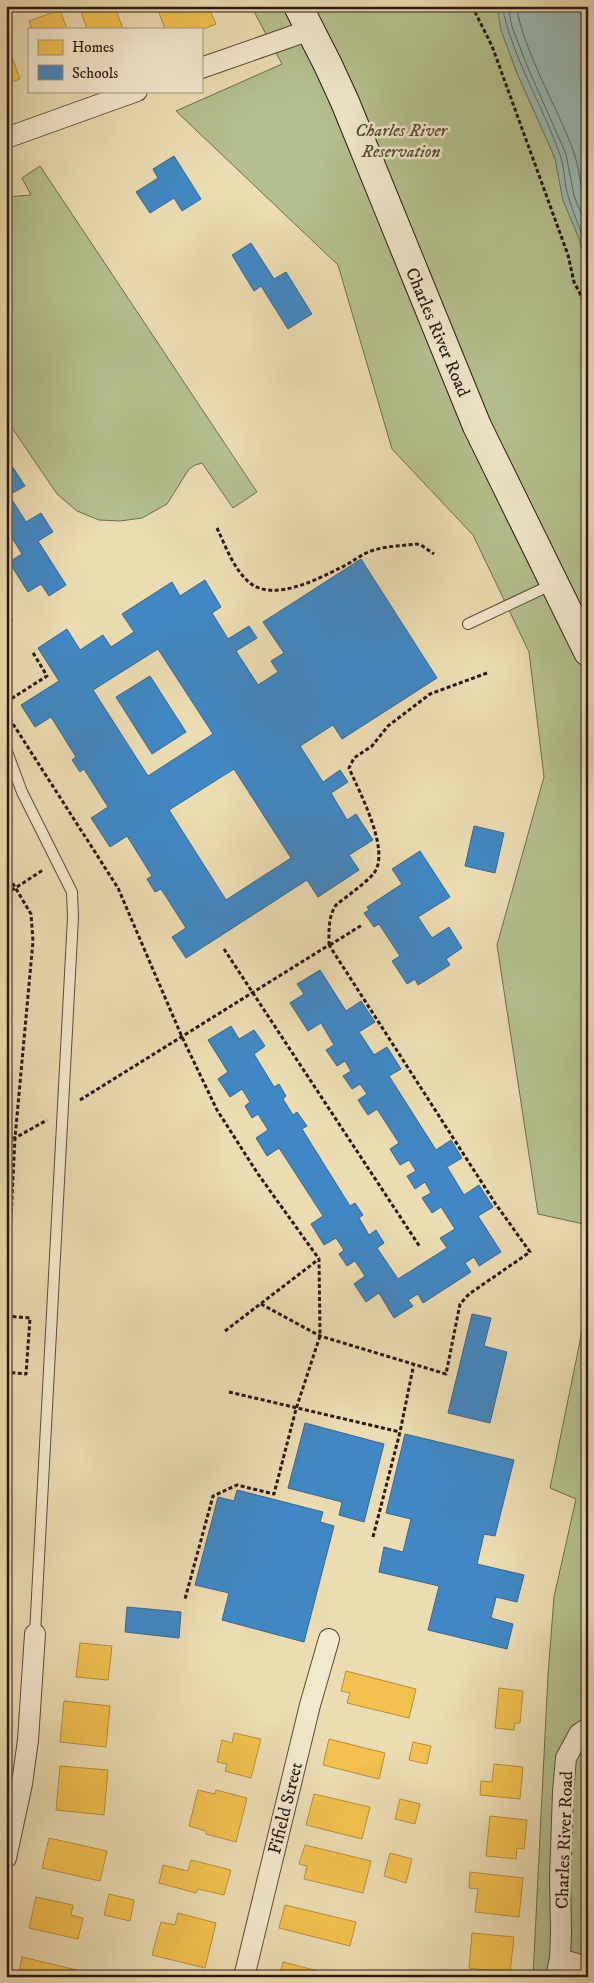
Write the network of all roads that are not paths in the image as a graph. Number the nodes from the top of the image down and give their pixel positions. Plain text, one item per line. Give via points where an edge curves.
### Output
1 (304, 18) edge
2 (202, 68) edge
3 (134, 92) edge
4 (6, 138) edge
5 (554, 584) junction
6 (468, 624) dead end
7 (588, 652) edge
8 (6, 749) edge
9 (35, 1634) joint
10 (329, 1639) dead end
11 (588, 1728) edge
12 (14, 1782) edge
13 (6, 1858) edge
14 (558, 1968) edge
15 (588, 1968) edge
16 (244, 1977) edge

1 - 2 street
1 - 5 street, Charles River Road via 344,102 477,426
3 - 4 street
5 - 6 lane
5 - 7 street, Charles River Road
8 - 9 lane via 22,792 72,892 73,917
9 - 12 street via 30,1715
10 - 16 street, Fifield Street
11 - 14 street, Charles River Road via 579,1734 566,1758 560,1879 562,1932
12 - 13 street
14 - 15 street, Charles River Road

